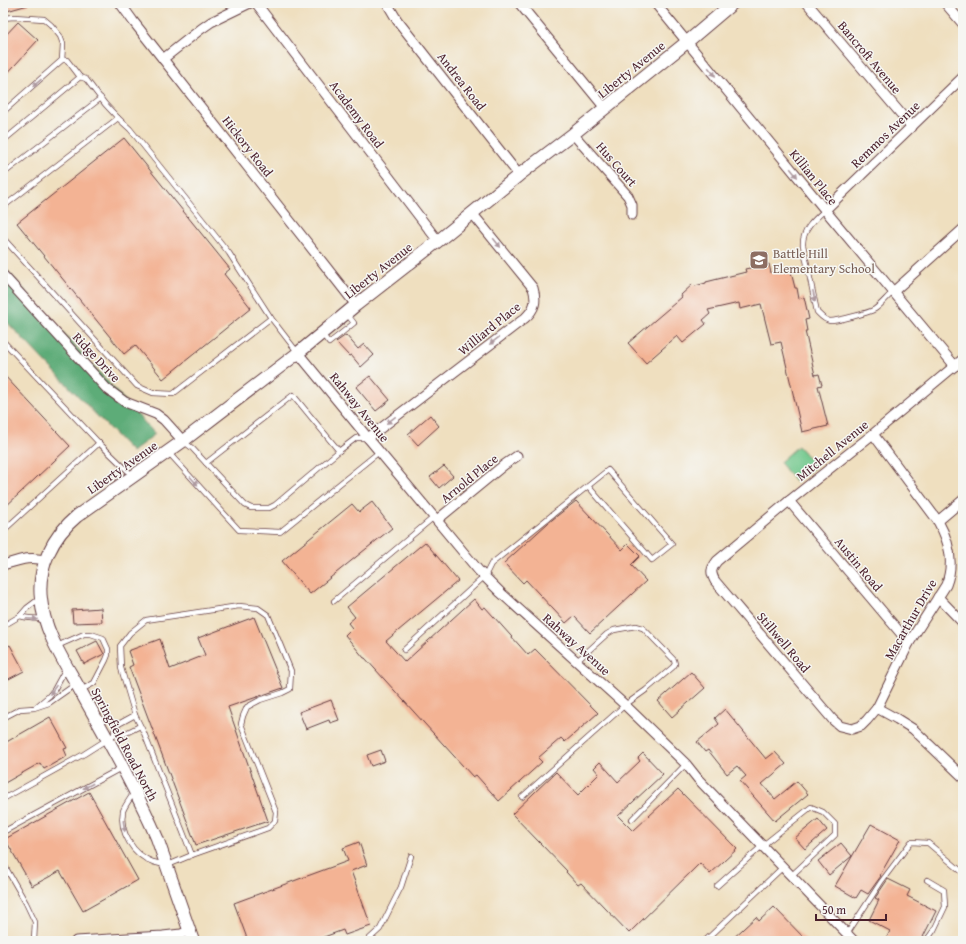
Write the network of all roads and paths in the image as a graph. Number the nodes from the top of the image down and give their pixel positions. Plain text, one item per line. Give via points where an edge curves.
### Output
1 (120, 3) edge
2 (250, 3) edge
3 (256, 3) edge
4 (387, 3) edge
5 (519, 3) edge
6 (655, 3) edge
7 (733, 3) edge
8 (808, 3) edge
9 (945, 3) edge
10 (3, 18) edge
11 (963, 24) edge
12 (687, 42) junction
13 (163, 58) junction
14 (65, 60) junction
15 (80, 77) junction
16 (963, 77) edge
17 (101, 98) junction
18 (605, 108) junction
19 (3, 112) edge
20 (118, 118) junction
21 (912, 127) junction
22 (573, 134) junction
23 (3, 141) edge
24 (3, 174) edge
25 (519, 174) junction
26 (3, 207) edge
27 (825, 210) junction
28 (472, 213) junction
29 (632, 215) dead end
30 (963, 228) edge
31 (3, 238) edge
32 (438, 241) junction
33 (3, 275) edge
34 (893, 292) junction
35 (356, 305) junction
36 (271, 318) junction
37 (3, 341) edge
38 (298, 353) junction
39 (963, 359) edge
40 (955, 366) junction
41 (873, 434) junction
42 (368, 438) junction
43 (183, 441) junction
44 (99, 443) junction
45 (339, 451) junction
46 (168, 452) junction
47 (379, 452) junction
48 (517, 456) dead end
49 (206, 463) junction
50 (134, 476) junction
51 (588, 486) junction
52 (963, 500) edge
53 (789, 501) junction
54 (436, 518) junction
55 (938, 521) junction
56 (3, 531) edge
57 (46, 561) junction
58 (717, 561) joint
59 (3, 565) edge
60 (484, 576) junction
61 (938, 597) junction
62 (40, 598) junction
63 (334, 601) dead end
64 (20, 616) junction
65 (44, 619) junction
66 (963, 623) edge
67 (3, 626) edge
68 (909, 643) junction
69 (56, 647) junction
70 (404, 650) dead end
71 (576, 661) junction
72 (67, 666) junction
73 (78, 687) junction
74 (624, 705) junction
75 (34, 708) junction
76 (877, 708) junction
77 (135, 714) junction
78 (3, 718) edge
79 (140, 726) junction
80 (852, 729) joint
81 (110, 737) junction
82 (686, 764) junction
83 (123, 767) junction
84 (963, 776) edge
85 (135, 790) junction
86 (522, 797) dead end
87 (3, 799) edge
88 (632, 819) dead end
89 (3, 832) edge
90 (762, 846) junction
91 (192, 855) junction
92 (411, 856) dead end
93 (3, 863) edge
94 (166, 865) junction
95 (783, 867) junction
96 (961, 870) dead end
97 (791, 876) junction
98 (927, 880) dead end
99 (717, 886) dead end
100 (191, 936) edge
101 (851, 938) edge
102 (34, 941) edge
103 (76, 941) edge
104 (367, 941) edge
105 (704, 941) edge
106 (926, 941) edge

1 - 13 street, Hickory Road
2 - 13 street via 211,22
3 - 32 street, Academy Road
4 - 25 street, Andrea Road via 397,20
5 - 18 street
6 - 12 street, Killian Place
7 - 12 street, Liberty Avenue
8 - 21 street, Bancroft Avenue
9 - 11 street
10 - 14 lane via 44,20 60,36
12 - 18 street, Liberty Avenue
12 -> 27 street, Killian Place
13 - 35 street, Hickory Road
14 - 15 lane
14 -> 19 lane
15 - 17 lane via 86,79
15 - 23 lane
16 - 21 street, Remmos Avenue
17 - 20 lane
17 - 24 lane
18 - 22 street, Liberty Avenue
20 - 26 lane
20 - 36 lane via 130,129 229,253
21 - 27 street, Remmos Avenue
22 - 25 street, Liberty Avenue
22 - 29 street, Hus Court via 628,196 632,205
25 - 28 street, Liberty Avenue
27 - 34 street, Killian Place
27 -> 34 lane via 814,220 803,239 817,312 821,317 829,321 839,320 870,312
28 - 32 street, Liberty Avenue
28 -> 42 street, Williard Place via 533,288 534,306 525,318
30 - 34 street
31 - 36 lane via 137,386 153,393 173,394
32 - 35 street, Liberty Avenue
33 - 43 street, Ridge Drive via 106,388 125,402 156,414
34 - 40 street, Killian Place
35 - 38 street, Liberty Avenue
36 - 38 lane
37 - 44 lane
38 - 42 street, Rahway Avenue
38 - 43 street, Liberty Avenue
39 - 40 street, Mitchell Avenue
40 - 41 street, Mitchell Avenue
41 - 53 street, Mitchell Avenue
41 - 55 street, Macarthur Drive
42 - 45 lane via 356,438
42 - 47 street, Rahway Avenue
43 - 46 street, Liberty Avenue
43 - 49 lane
44 - 50 lane
44 - 56 lane
45 - 49 lane via 276,505 269,508 251,508 245,505
45 - 49 lane via 293,395
46 -> 47 lane via 239,530 280,532
46 - 50 street, Liberty Avenue
47 - 54 street, Rahway Avenue
48 - 54 street, Arnold Place
50 - 57 street, Liberty Avenue via 70,522 53,543
51 - 51 lane via 608,470 672,544 652,560
51 - 60 lane via 491,564
52 - 55 street
53 - 58 street, Mitchell Avenue
53 - 68 street, Austin Road
54 - 60 street, Rahway Avenue
54 - 63 lane
55 - 61 street, Macarthur Drive via 947,541 950,570 946,585
57 - 59 street via 28,558
57 - 62 street, Springfield Road North via 40,583
58 - 80 street, Stillwell Road via 712,567 715,580 833,720 840,726
60 - 70 lane
60 - 71 street, Rahway Avenue
61 - 66 street
61 - 68 street, Macarthur Drive
62 - 64 lane
62 - 65 street, Springfield Road North
64 -> 65 lane via 26,619
64 - 67 lane
65 - 69 street, Springfield Road North
68 - 76 street, Macarthur Drive
69 - 72 street, Springfield Road North
69 - 73 lane via 84,634 102,638 108,649 106,660 94,683
71 - 74 street, Rahway Avenue
71 - 74 lane via 614,630 636,626 643,628 675,664 646,690
72 - 73 street, Springfield Road North
72 -> 75 lane via 54,690
73 - 75 lane
73 - 81 street, Springfield Road North
74 - 82 street, Rahway Avenue
74 - 86 lane
75 - 78 lane via 20,709
76 - 80 street, Macarthur Drive via 861,726
76 - 84 street via 913,729
77 - 79 lane
77 - 81 lane via 115,726
77 - 91 lane via 121,668 120,646 130,633 146,620 239,606 258,608 268,615 291,671 290,689 247,707 241,724 276,812 275,821 268,828
79 - 81 lane via 122,735
79 - 91 lane
81 - 83 street, Springfield Road North
81 - 87 lane
82 - 88 lane
82 - 90 street, Rahway Avenue
83 - 85 street, Springfield Road North
83 -> 89 lane
85 - 94 street, Springfield Road North
85 -> 94 lane via 124,810 123,824 126,837 142,856
90 - 95 street, Rahway Avenue
90 - 97 lane via 811,807 823,812 835,824 835,835
90 - 99 lane
91 - 94 lane
92 - 104 lane via 401,887 380,929
93 - 102 lane via 35,922
94 - 100 street, Springfield Road North
95 - 97 street, Rahway Avenue
95 - 105 lane
96 - 101 lane via 928,843 911,842 881,882
97 - 101 street, Rahway Avenue
98 - 106 lane via 944,890 945,907
100 - 103 street via 181,934

